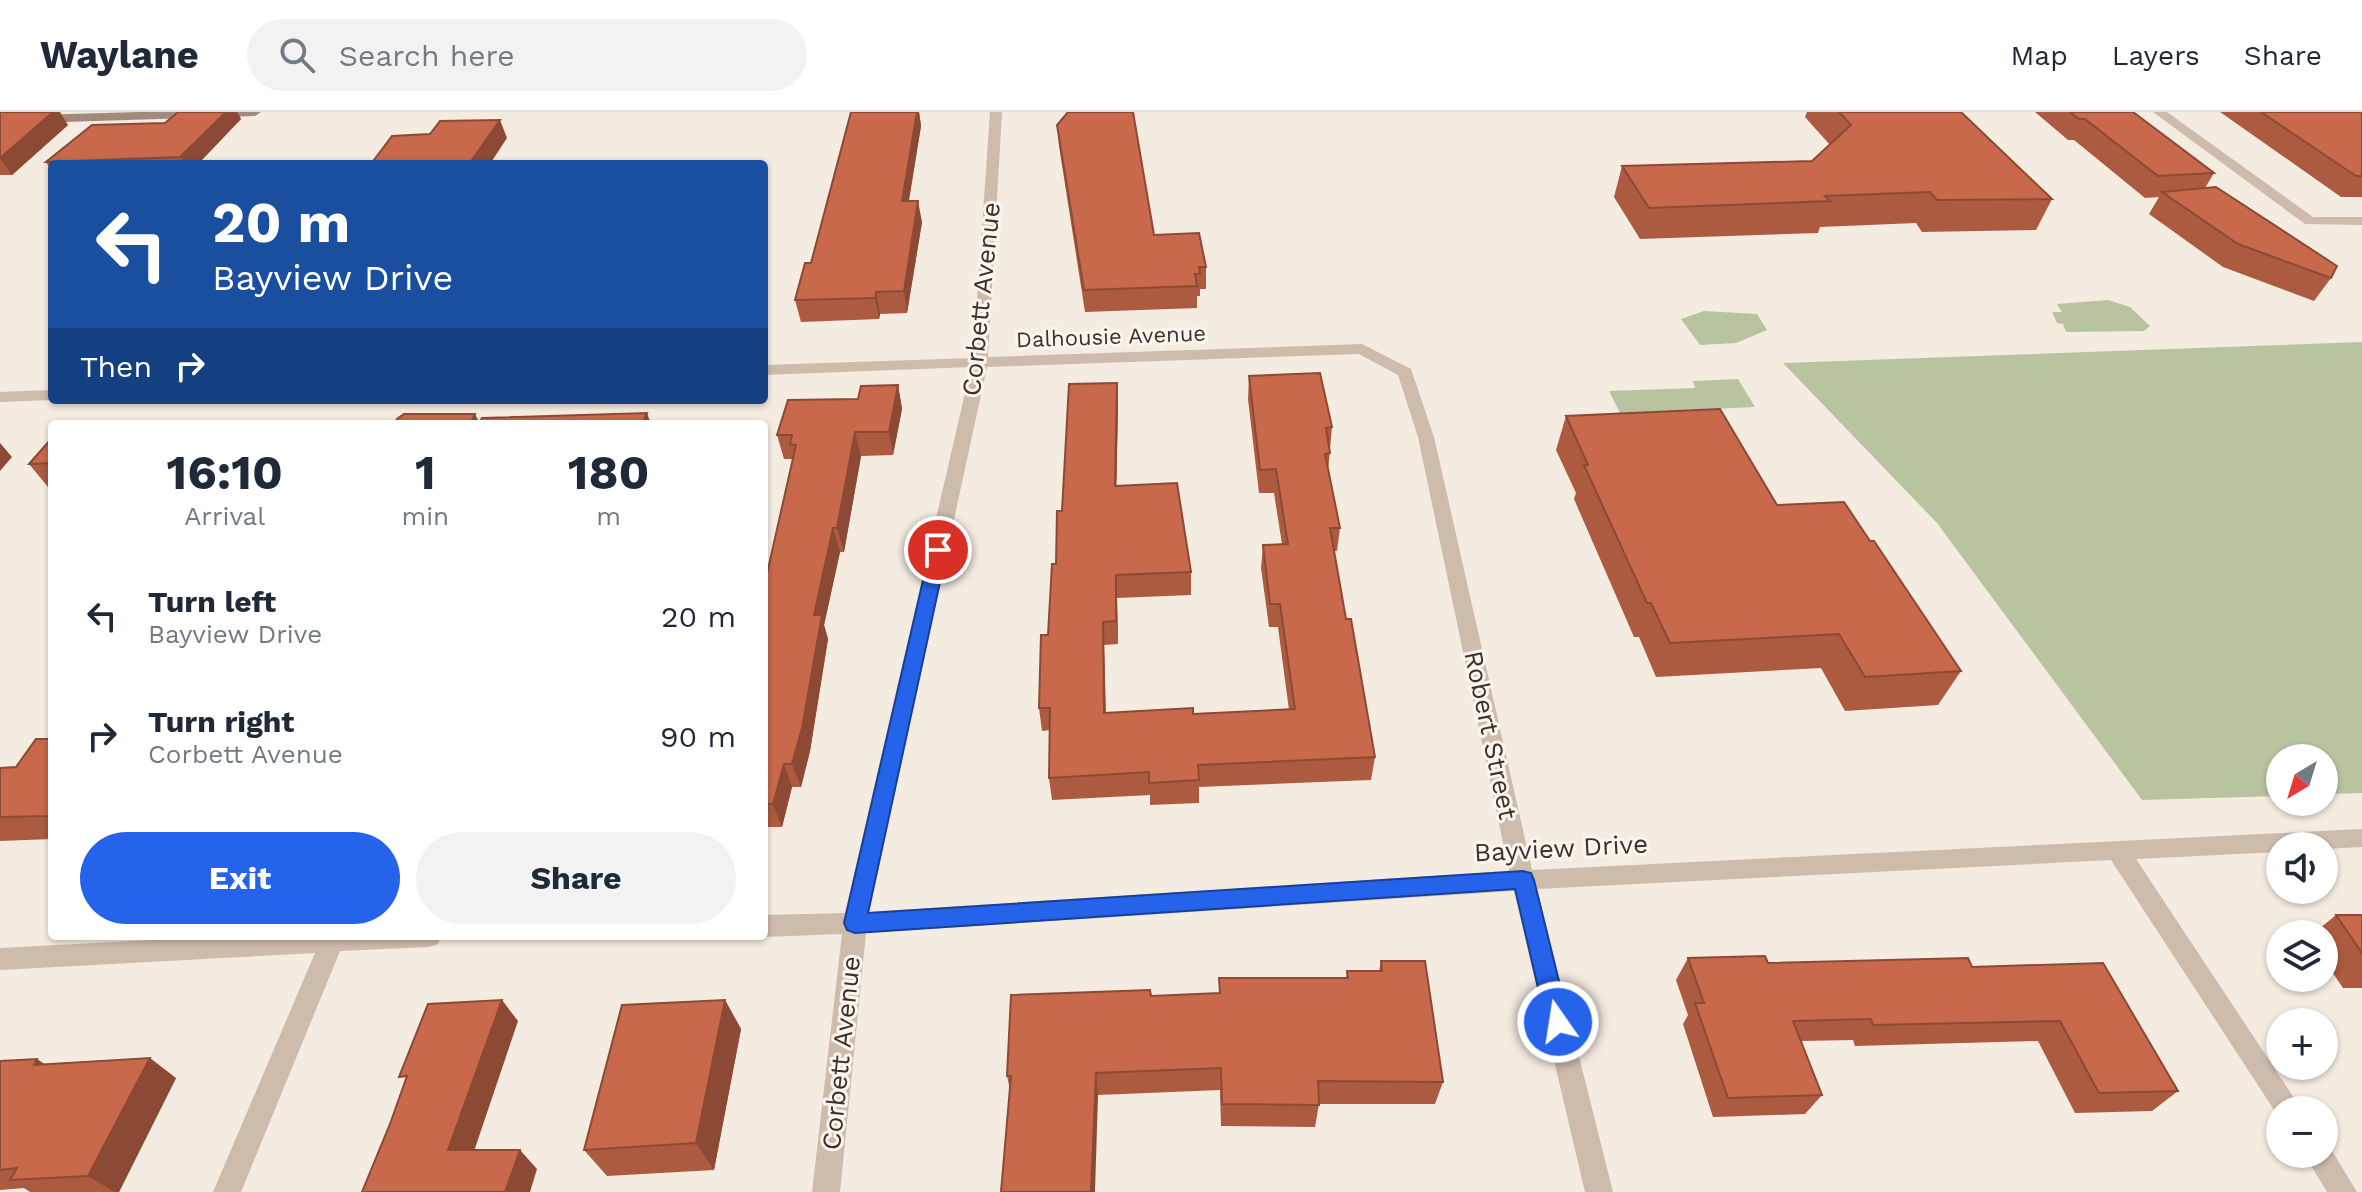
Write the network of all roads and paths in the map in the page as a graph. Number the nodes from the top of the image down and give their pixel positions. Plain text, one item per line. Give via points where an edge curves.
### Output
1 (255, 112) edge
2 (996, 112) edge
3 (2159, 112) edge
4 (0, 120) edge
5 (2362, 221) edge
6 (980, 363) junction
7 (768, 370) edge
8 (1405, 372) joint
9 (48, 395) edge
10 (0, 397) edge
11 (2362, 838) edge
12 (2117, 850) junction
13 (1523, 880) junction
14 (855, 923) junction
15 (768, 926) edge
16 (316, 940) edge
17 (333, 940) edge
18 (0, 959) edge
19 (2280, 1096) edge
20 (2327, 1168) edge
21 (227, 1192) edge
22 (826, 1192) edge
23 (1599, 1192) edge
24 (2343, 1192) edge

1 - 4 main road
2 - 6 street, Corbett Avenue
3 - 5 street via 2310,221
6 - 7 street, Dalhousie Avenue
6 - 8 street, Dalhousie Avenue via 1362,349
6 - 14 street, Corbett Avenue
8 - 13 street, Robert Street via 1426,437
9 - 10 street
11 - 12 street, Bayview Drive
12 - 13 street, Bayview Drive
12 - 19 street
13 - 14 street, Bayview Drive
13 - 23 street, Robert Street
14 - 15 street, Bayview Drive
14 - 22 street, Corbett Avenue
16 - 18 street
17 - 21 street
20 - 24 street

